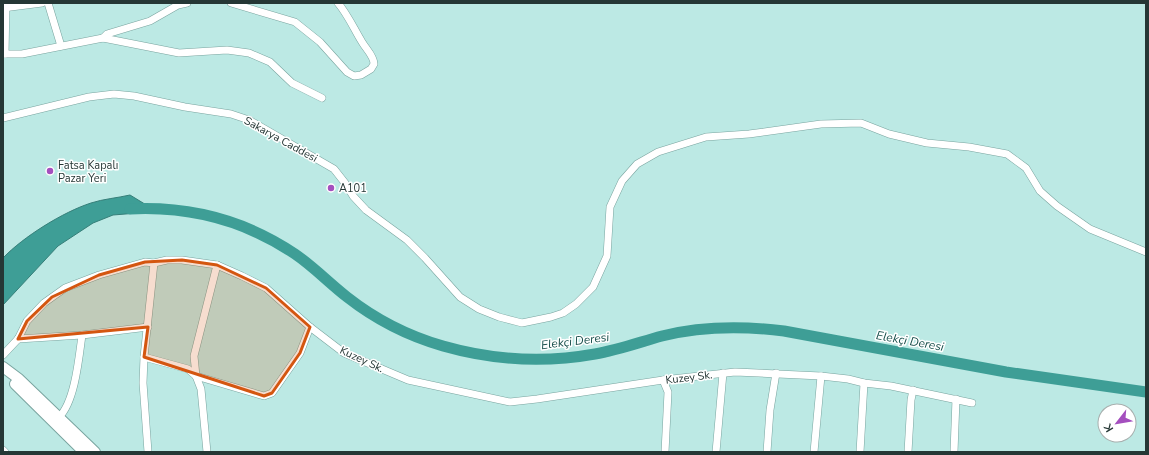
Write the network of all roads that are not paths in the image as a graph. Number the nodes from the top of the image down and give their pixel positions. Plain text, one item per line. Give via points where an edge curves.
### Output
1 (42, 3) edge
2 (48, 3) edge
3 (187, 3) edge
4 (231, 3) edge
5 (338, 3) edge
6 (28, 4) edge
7 (5, 6) edge
8 (103, 38) junction
9 (61, 46) junction
10 (4, 54) edge
11 (322, 98) dead end
12 (3, 118) edge
13 (1146, 252) edge
14 (154, 263) junction
15 (217, 265) junction
16 (148, 327) junction
17 (310, 327) junction
18 (82, 335) junction
19 (18, 339) junction
20 (3, 355) edge
21 (144, 357) junction
22 (4, 371) edge
23 (723, 373) junction
24 (776, 373) junction
25 (196, 376) junction
26 (821, 376) junction
27 (664, 380) junction
28 (864, 383) junction
29 (913, 390) junction
30 (31, 396) junction
31 (956, 398) junction
32 (972, 402) dead end
33 (57, 420) junction
34 (84, 448) edge
35 (95, 452) edge
36 (148, 452) edge
37 (207, 452) edge
38 (665, 452) edge
39 (716, 452) edge
40 (767, 452) edge
41 (814, 452) edge
42 (860, 452) edge
43 (908, 452) edge
44 (954, 452) edge

1 - 6 street
2 - 9 street
3 - 8 street via 178,5 150,21 107,34
4 - 5 street via 294,22 320,42 347,72 354,76 361,75 371,69 374,60
6 - 7 street
7 - 10 street
8 - 9 street
8 - 11 street via 179,54 227,50 249,53 270,62 292,83
9 - 10 street via 22,54
12 - 13 street, Sakarya Caddesi via 75,100 114,94 231,114 249,120 334,169 366,210 407,240 460,297 479,309 522,323 563,313 593,287 607,256 610,207 622,181 637,164 658,152 706,137 821,124 861,124 927,143 1006,154 1026,168 1040,191 1057,206 1090,229
14 - 15 street, Kuzey Sk. via 182,260
14 - 16 street
14 - 19 street, Kuzey Sk. via 145,262 65,288 44,303 27,321
15 - 17 street, Kuzey Sk. via 266,288
15 - 25 street via 194,356
16 - 18 street
16 - 21 street
17 - 25 street via 300,354 272,393 264,396
17 - 27 street, Kuzey Sk. via 344,352 408,380 510,402
18 - 19 street
18 - 33 street via 70,400
19 - 20 street, Kuzey Sk.
21 - 25 street via 188,369
21 - 36 street via 143,383
22 - 30 main road
22 - 30 main road via 19,379
23 - 24 street, Kuzey Sk.
23 - 27 street, Kuzey Sk.
23 - 39 street
24 - 26 street, Kuzey Sk.
24 - 40 street
25 - 37 street via 201,389
26 - 28 street, Kuzey Sk.
26 - 41 street
27 - 38 street via 668,392
28 - 29 street, Kuzey Sk.
28 - 42 street
29 - 31 street, Kuzey Sk.
29 - 43 street
30 - 33 main road
31 - 32 street, Kuzey Sk.
31 - 44 street
33 - 34 main road
34 - 35 main road

